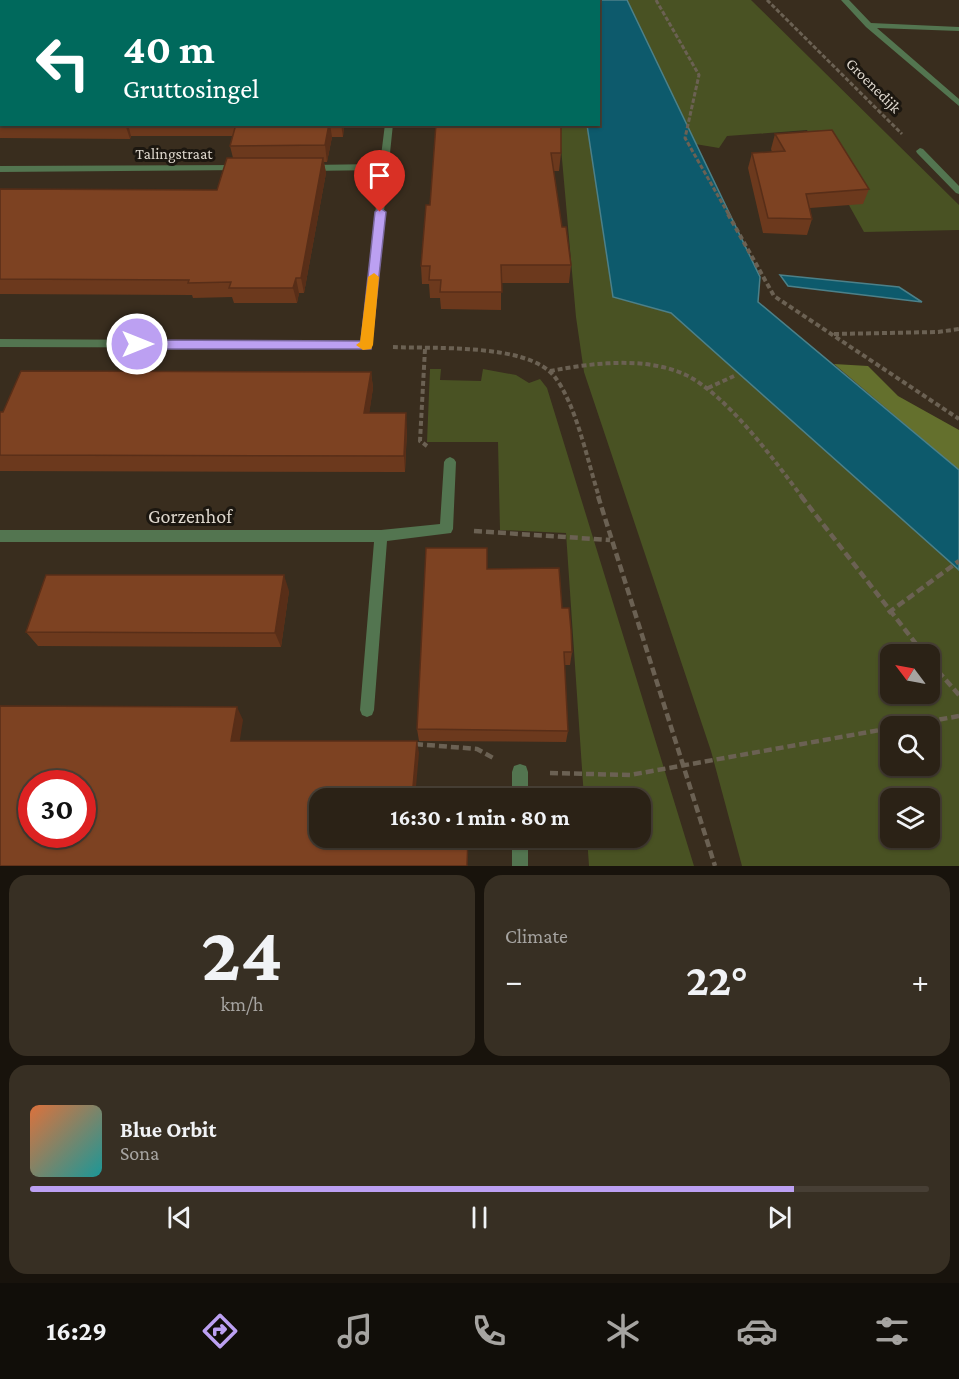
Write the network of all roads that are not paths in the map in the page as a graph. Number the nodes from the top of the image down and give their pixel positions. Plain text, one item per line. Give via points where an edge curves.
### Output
1 (845, 0) edge
2 (869, 26) junction
3 (959, 29) edge
4 (959, 103) edge
5 (389, 126) edge
6 (920, 151) road end
7 (385, 167) junction
8 (245, 168) edge
9 (292, 168) edge
10 (0, 169) edge
11 (959, 190) edge
12 (0, 343) edge
13 (450, 462) road end
14 (0, 536) edge
15 (381, 536) junction
16 (368, 710) dead end
17 (520, 772) road end
18 (520, 788) edge
19 (520, 848) edge
20 (520, 866) edge

1 - 2 street
2 - 3 street
2 - 4 street
5 - 7 street
6 - 11 street
7 - 9 street
7 - 12 street via 366,345
8 - 10 street, Talingstraat
13 - 15 street, Gorzenhof via 446,530
14 - 15 street, Gorzenhof
15 - 16 street
17 - 18 street
19 - 20 street

